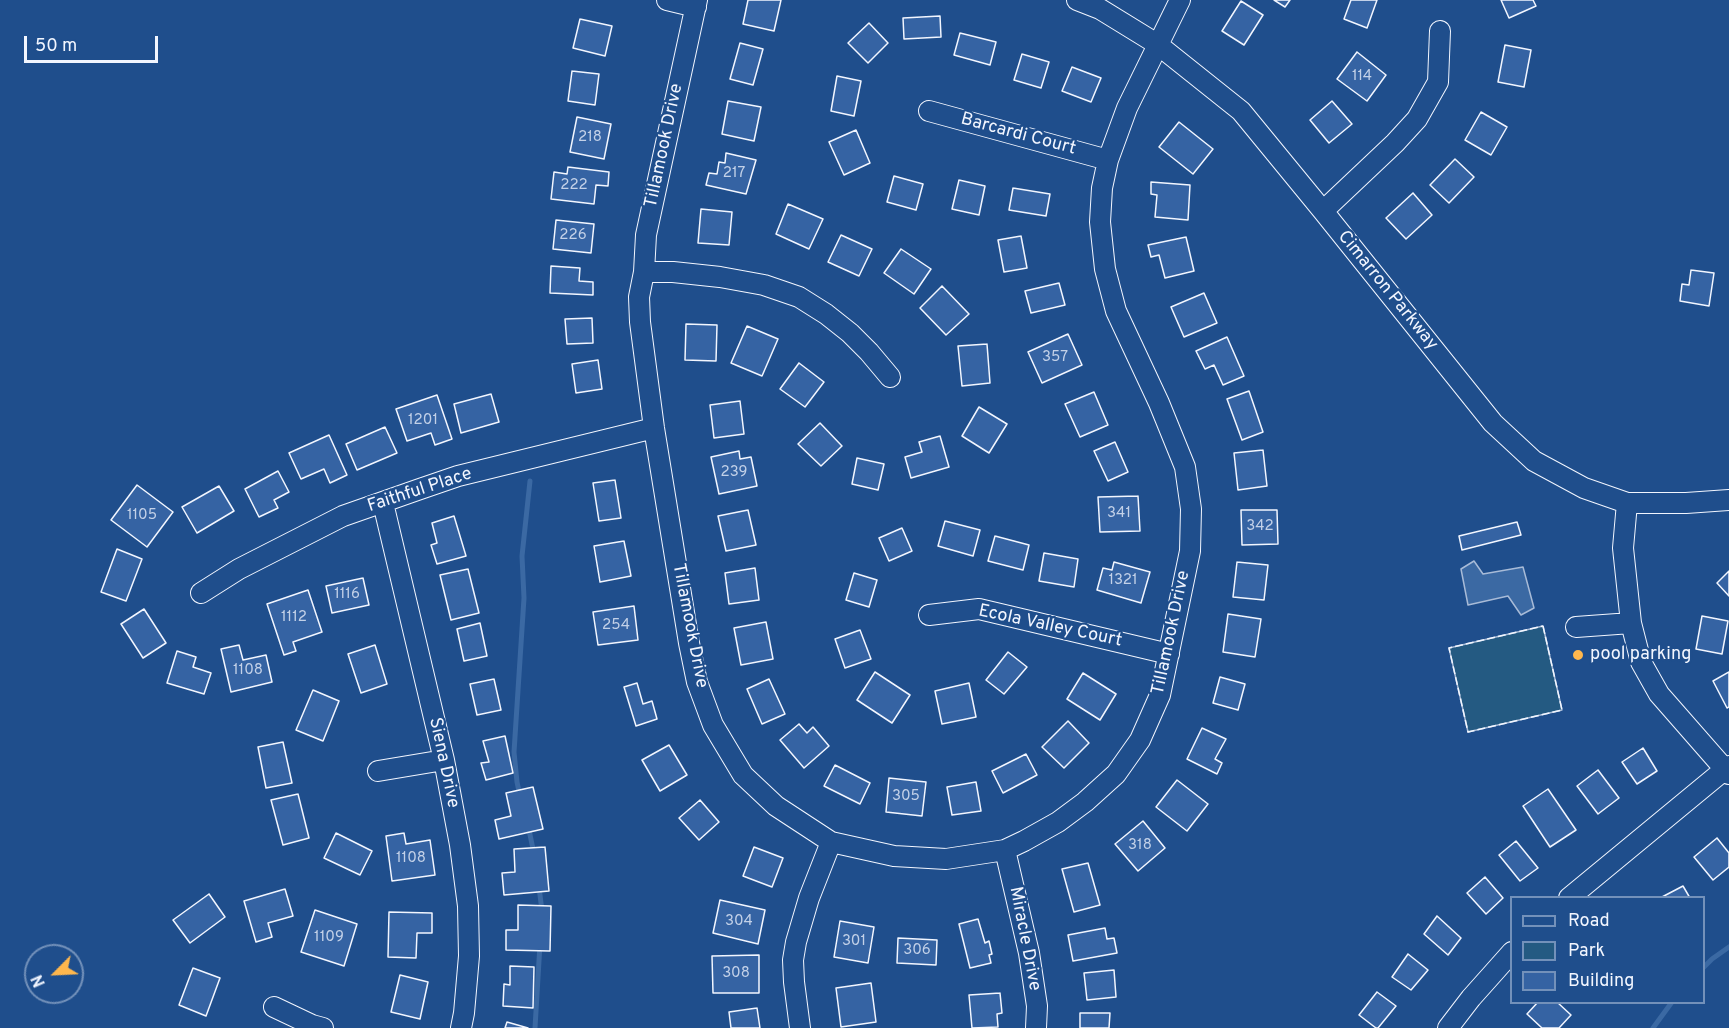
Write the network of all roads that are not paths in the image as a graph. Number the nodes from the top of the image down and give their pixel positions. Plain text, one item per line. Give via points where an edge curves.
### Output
1 (667, 0) edge
2 (1077, 0) edge
3 (1180, 0) edge
4 (697, 4) edge
5 (1440, 31) dead end
6 (1157, 45) junction
7 (929, 111) dead end
8 (1108, 160) junction
9 (1323, 211) junction
10 (644, 272) junction
11 (890, 377) dead end
12 (654, 428) junction
13 (1729, 500) edge
14 (383, 503) junction
15 (1627, 503) junction
16 (201, 593) dead end
17 (929, 615) dead end
18 (1631, 623) junction
19 (1576, 627) dead end
20 (1169, 654) junction
21 (444, 760) junction
22 (1728, 770) edge
23 (378, 771) dead end
24 (831, 842) junction
25 (1005, 850) junction
26 (1570, 896) edge
27 (1510, 954) edge
28 (274, 1007) dead end
29 (323, 1028) edge
30 (461, 1028) edge
31 (800, 1028) edge
32 (1036, 1028) edge
33 (1448, 1028) edge

1 - 4 street
2 - 6 street, Cimarron Parkway via 1100,9
3 - 6 street, Tillamook Drive
4 - 10 street, Tillamook Drive via 646,235
5 - 9 street via 1438,82 1418,119
6 - 8 street, Tillamook Drive
6 - 9 street, Cimarron Parkway via 1241,111
7 - 8 street, Barcardi Court
8 - 20 street, Tillamook Drive via 1100,222 1105,269 1116,311 1185,467 1191,509 1190,551
9 - 15 street, Cimarron Parkway via 1492,423 1536,462 1584,488
10 - 11 street via 720,277 764,285 799,297 850,333
10 - 12 street, Tillamook Drive via 640,322
12 - 14 street, Faithful Place via 458,476
12 - 24 street, Tillamook Drive via 689,643 712,725 743,775 776,806
13 - 15 street, Cimarron Parkway
14 - 16 street, Faithful Place via 343,516
14 - 21 street, Siena Drive
15 - 18 street via 1623,548
17 - 20 street, Ecola Valley Court via 979,609
18 - 19 street
18 - 22 street via 1641,662 1659,694
20 - 25 street, Tillamook Drive via 1161,695 1140,740 1116,774 1058,822
21 - 23 street
21 - 30 street, Siena Drive via 468,906 469,956
22 - 26 street
24 - 25 street, Tillamook Drive via 894,856 946,859
24 - 31 street via 796,942 794,982
25 - 32 street, Miracle Drive via 1029,953 1037,1006
27 - 33 street
28 - 29 street

